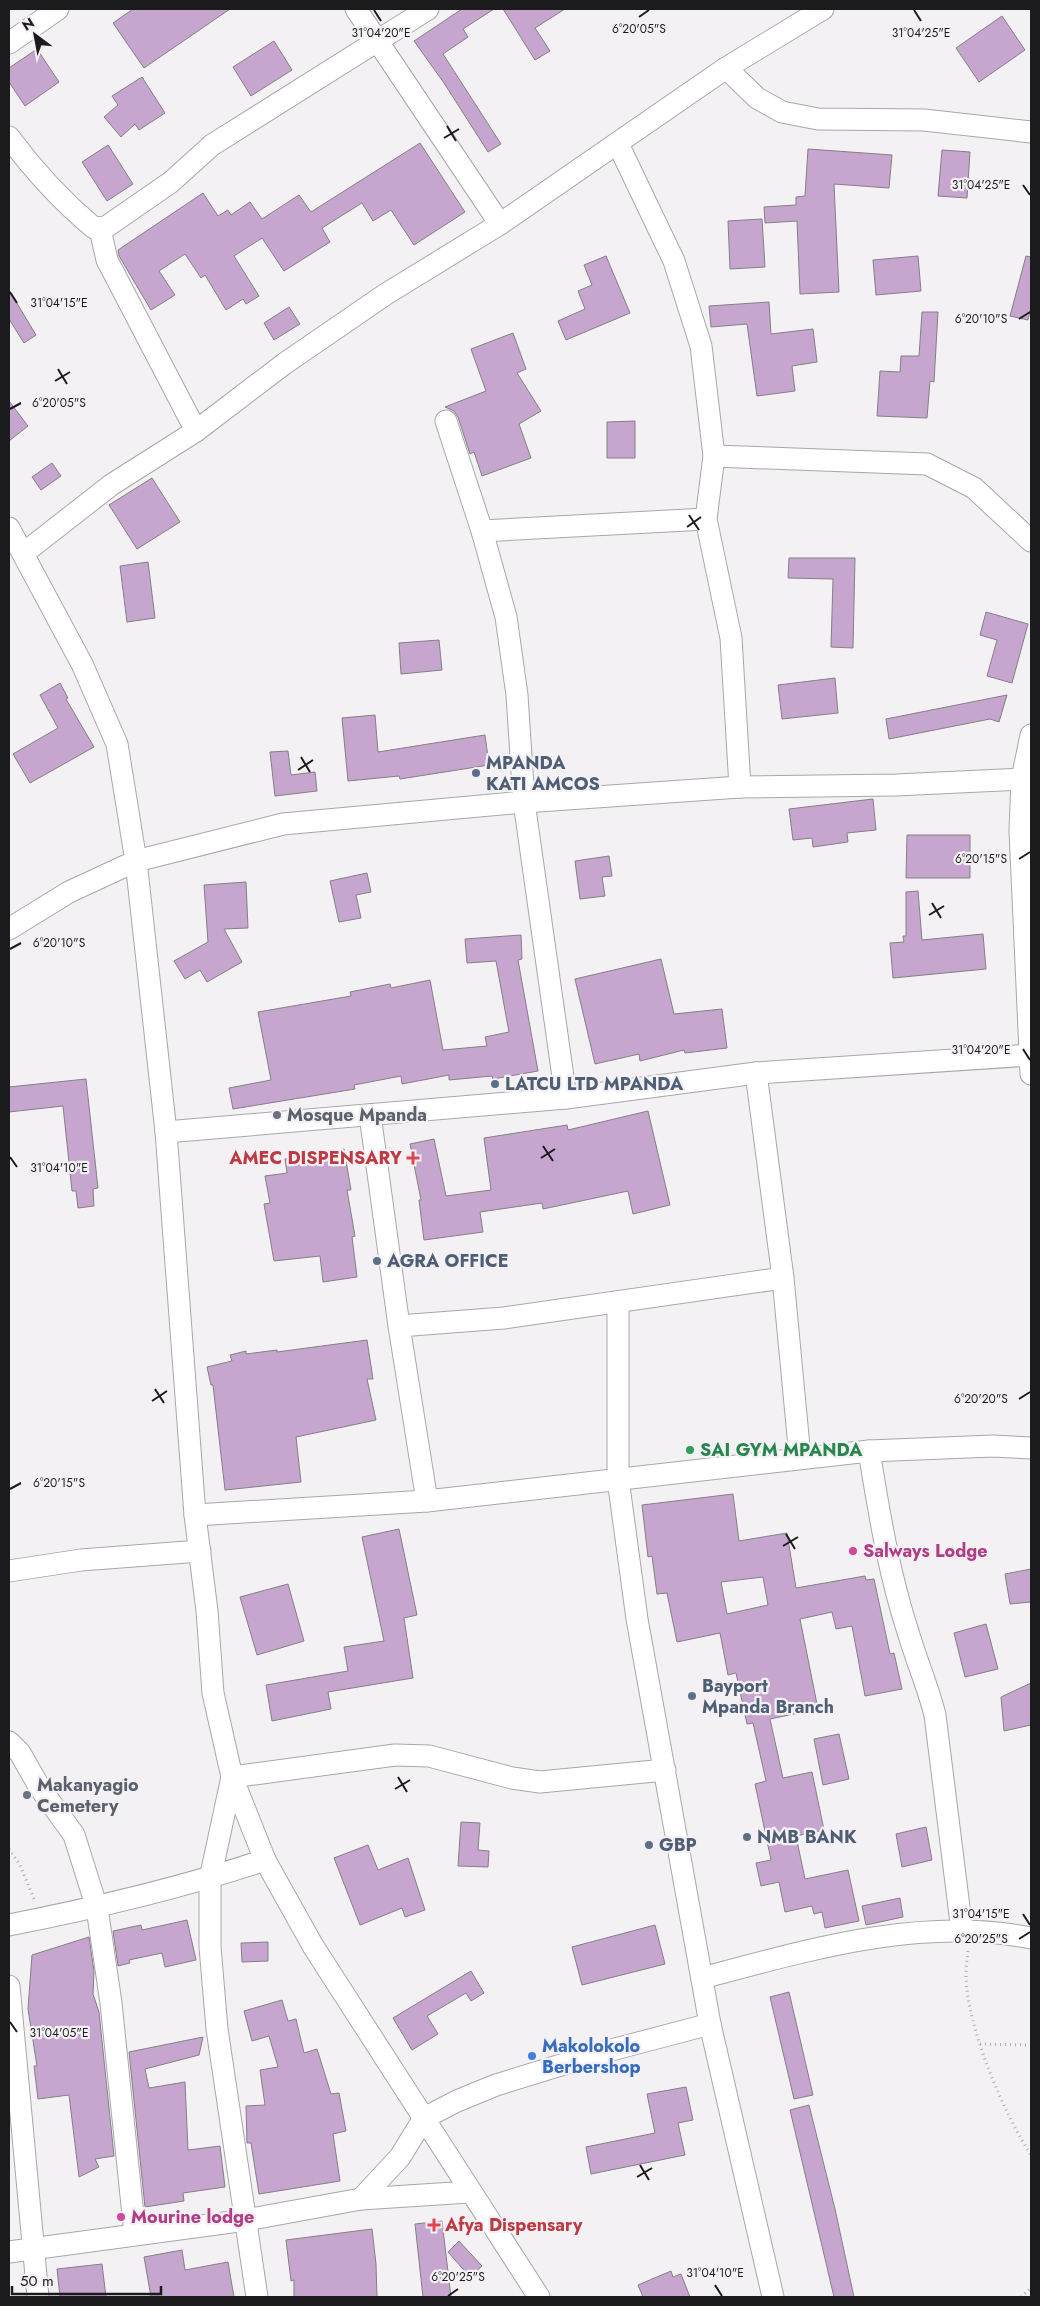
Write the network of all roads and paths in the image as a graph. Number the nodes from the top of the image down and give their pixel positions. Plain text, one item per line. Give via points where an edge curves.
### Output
1 (58, 9) edge
2 (356, 9) edge
3 (428, 9) edge
4 (823, 9) edge
5 (378, 40) junction
6 (9, 43) edge
7 (726, 68) junction
8 (1031, 132) edge
9 (9, 138) edge
10 (618, 144) junction
11 (500, 224) junction
12 (100, 229) junction
13 (446, 421) dead end
14 (196, 431) junction
15 (714, 456) junction
16 (706, 519) junction
17 (9, 528) edge
18 (482, 531) junction
19 (1031, 541) edge
20 (24, 553) junction
21 (1031, 735) edge
22 (1022, 779) junction
23 (740, 787) junction
24 (524, 802) junction
25 (136, 861) junction
26 (9, 929) edge
27 (1030, 1061) edge
28 (756, 1073) junction
29 (566, 1098) junction
30 (370, 1115) junction
31 (166, 1132) junction
32 (783, 1278) junction
33 (618, 1303) junction
34 (399, 1326) junction
35 (1031, 1448) edge
36 (869, 1451) junction
37 (800, 1457) junction
38 (618, 1479) junction
39 (427, 1501) junction
40 (195, 1515) junction
41 (200, 1551) junction
42 (9, 1571) edge
43 (9, 1742) edge
44 (665, 1770) junction
45 (232, 1777) junction
46 (9, 1849) edge
47 (265, 1860) junction
48 (210, 1879) junction
49 (97, 1908) junction
50 (42, 1918) junction
51 (9, 1925) edge
52 (965, 1932) junction
53 (1031, 1938) edge
54 (702, 1978) junction
55 (9, 1986) edge
56 (710, 2024) junction
57 (980, 2044) junction
58 (1031, 2045) edge
59 (424, 2118) junction
60 (1031, 2155) edge
61 (469, 2192) junction
62 (361, 2199) junction
63 (246, 2220) junction
64 (135, 2234) junction
65 (33, 2249) junction
66 (9, 2252) edge
67 (1031, 2288) edge
68 (38, 2297) edge
69 (257, 2297) edge
70 (539, 2297) edge
71 (773, 2297) edge
72 (1021, 2297) edge

1 - 6 street
2 - 5 street
3 - 5 street
4 - 7 street
5 - 11 street
5 - 12 street via 212,145 171,182
7 - 8 street via 757,98 782,112 818,119 924,120
7 - 10 street
9 - 12 street via 37,174 82,218
10 - 11 street
10 - 15 street via 674,260 701,346
11 - 14 street via 378,299 284,364
12 - 14 street via 107,260
13 - 18 street
14 - 20 street via 111,485
15 - 16 street
15 - 19 street via 927,464 974,488
16 - 18 street
16 - 23 street via 731,638
17 - 20 street
18 - 24 street via 506,617 518,695
20 - 25 street via 82,664 117,744
21 - 22 street
22 - 23 street
22 - 27 street via 1020,831
23 - 24 street
24 - 25 street via 283,824
24 - 29 street
25 - 26 street via 69,892
25 - 31 street
27 - 28 street
28 - 29 street
28 - 32 street
29 - 30 street
30 - 31 street
30 - 34 street
31 - 40 street
32 - 33 street
32 - 37 street
33 - 34 street via 504,1318
33 - 38 street
34 - 39 street
35 - 36 street via 993,1446
36 - 37 street
36 - 52 street via 880,1520 908,1634 935,1715
37 - 38 street
38 - 39 street
38 - 44 street via 637,1619
39 - 40 street
40 - 41 street
41 - 42 street via 81,1560
41 - 45 street via 213,1693
43 - 49 street via 20,1753 40,1788 74,1834
44 - 45 street via 540,1782 429,1756 395,1754
44 - 54 street
45 - 47 street
45 - 48 street
46 - 50 path via 20,1865
47 - 48 street
47 - 59 street via 313,1946
48 - 49 street
48 - 63 street via 210,1947 217,2030
49 - 50 street
49 - 64 street
50 - 51 street
52 - 53 street
52 - 54 street via 889,1935 819,1948
52 - 57 path via 966,1978
54 - 56 street
55 - 65 street
56 - 59 street via 496,2085
56 - 71 street
57 - 58 path
57 - 60 path via 1009,2116
59 - 61 street
59 - 62 street via 400,2157
61 - 62 street
61 - 70 street
62 - 63 street
63 - 64 street
63 - 69 street
64 - 65 street
65 - 66 street
65 - 68 street
67 - 72 path

